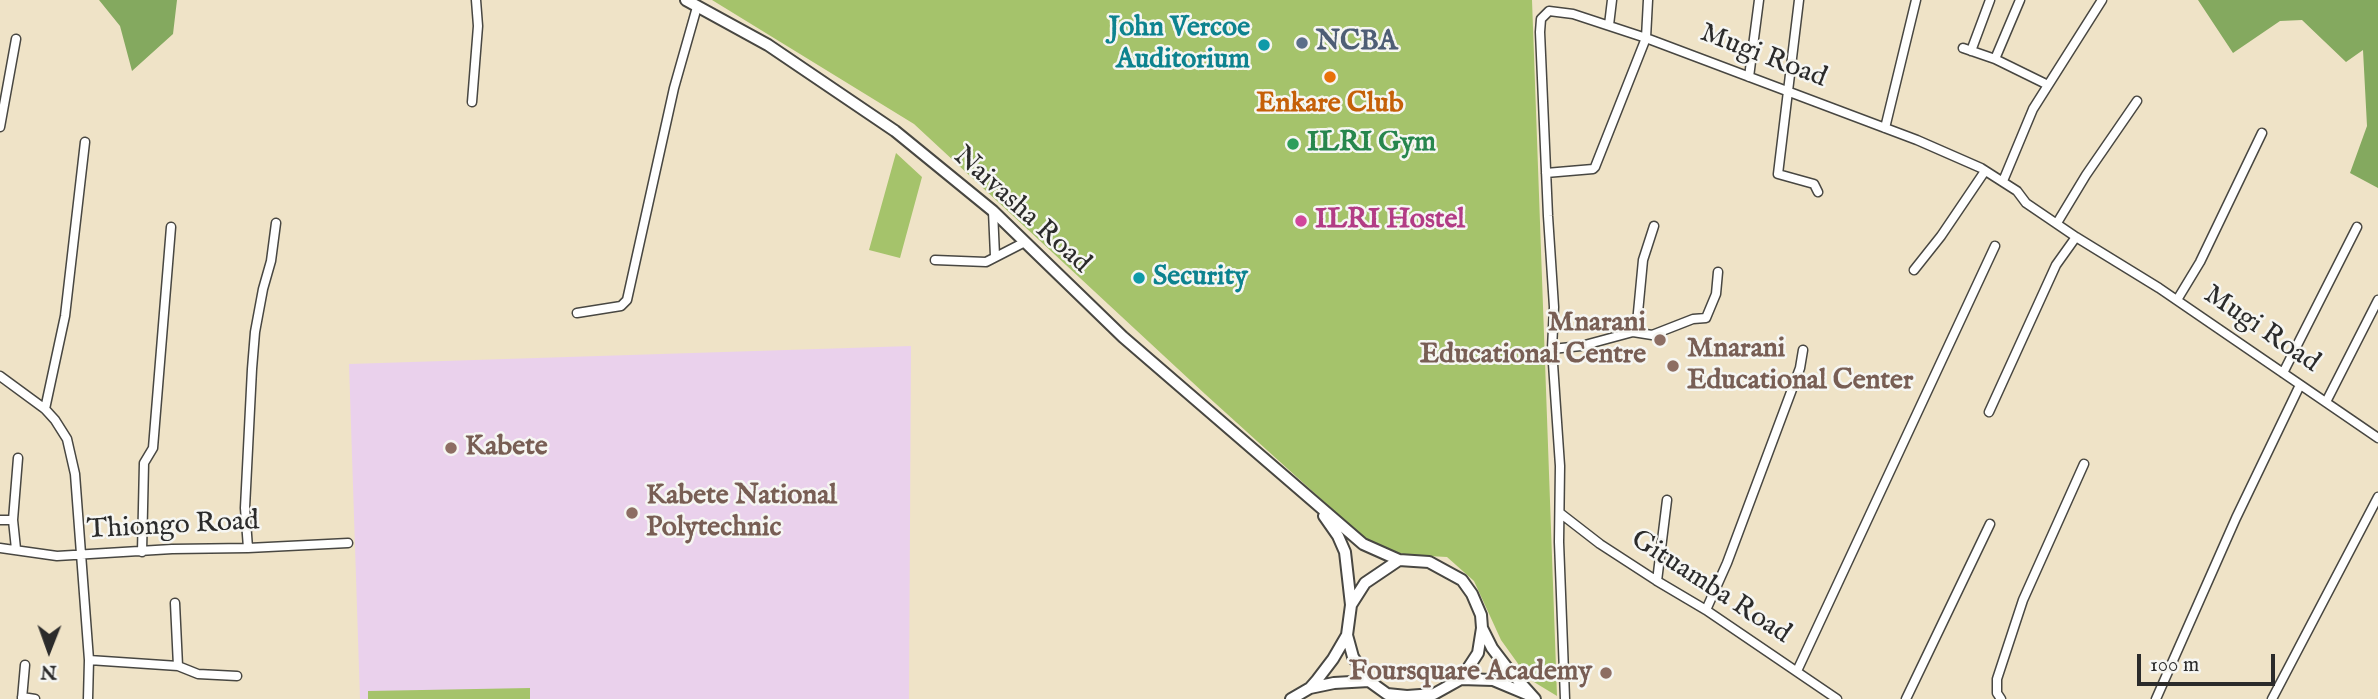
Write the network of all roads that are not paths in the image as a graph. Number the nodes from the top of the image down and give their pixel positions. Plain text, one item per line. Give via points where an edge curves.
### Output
1 (476, 0) edge
2 (686, 0) edge
3 (1612, 0) edge
4 (1648, 0) edge
5 (1759, 0) edge
6 (1799, 0) edge
7 (1916, 0) edge
8 (1990, 0) edge
9 (2020, 0) edge
10 (2102, 0) edge
11 (697, 7) junction
12 (1609, 25) junction
13 (1646, 38) junction
14 (16, 39) dead end
15 (1995, 59) junction
16 (1749, 77) junction
17 (2048, 85) junction
18 (1787, 90) junction
19 (2137, 101) dead end
20 (472, 102) dead end
21 (0, 127) edge
22 (1885, 128) junction
23 (2262, 133) dead end
24 (85, 142) dead end
25 (1985, 171) junction
26 (1546, 173) junction
27 (2003, 181) junction
28 (1818, 192) dead end
29 (993, 211) junction
30 (276, 223) dead end
31 (2057, 223) junction
32 (1654, 226) dead end
33 (171, 227) dead end
34 (2357, 227) dead end
35 (2076, 237) junction
36 (1024, 242) junction
37 (1995, 246) dead end
38 (995, 256) junction
39 (935, 260) dead end
40 (1914, 270) dead end
41 (1718, 272) dead end
42 (2177, 300) junction
43 (2378, 300) edge
44 (577, 313) dead end
45 (1633, 332) junction
46 (1552, 349) junction
47 (1803, 350) dead end
48 (2283, 373) junction
49 (0, 376) edge
50 (2300, 385) junction
51 (2326, 402) junction
52 (45, 409) junction
53 (1989, 412) dead end
54 (2378, 438) edge
55 (18, 458) dead end
56 (2084, 464) dead end
57 (1300, 490) junction
58 (2378, 497) edge
59 (1667, 500) dead end
60 (1560, 513) junction
61 (0, 520) edge
62 (13, 520) junction
63 (1990, 524) dead end
64 (348, 543) dead end
65 (0, 548) edge
66 (248, 548) junction
67 (16, 549) junction
68 (142, 552) junction
69 (81, 554) junction
70 (1399, 559) junction
71 (1657, 581) junction
72 (175, 603) dead end
73 (1351, 605) junction
74 (1706, 610) junction
75 (1482, 628) junction
76 (1347, 635) junction
77 (89, 660) junction
78 (25, 665) dead end
79 (178, 666) junction
80 (1797, 671) junction
81 (237, 676) dead end
82 (1461, 679) junction
83 (1368, 681) junction
84 (1310, 688) junction
85 (1440, 694) edge
86 (1389, 696) edge
87 (22, 698) edge
88 (1533, 698) edge
89 (35, 699) edge
90 (88, 699) edge
91 (1291, 699) edge
92 (1517, 699) edge
93 (1565, 699) edge
94 (1838, 699) edge
95 (1906, 699) edge
96 (2001, 699) edge
97 (2156, 699) edge
98 (2272, 699) edge

1 - 20 street
2 - 11 main road, Naivasha Road
3 - 12 street
4 - 13 street
5 - 16 street
6 - 18 street
7 - 22 street
8 - 15 street via 1967,50
9 - 15 street
10 - 17 street
11 - 29 main road, Naivasha Road via 768,45 865,110
11 - 44 street via 674,88 627,300 621,306
12 - 13 street, Mugi Road
12 - 26 street, Mugi Road via 1549,11 1541,19
13 - 16 street, Mugi Road
13 - 26 street via 1595,167
14 - 21 street
15 - 17 street
16 - 18 street, Mugi Road
17 - 27 street
18 - 22 street, Mugi Road
18 - 28 street via 1778,174 1814,184
19 - 31 street
22 - 25 street, Mugi Road
23 - 42 street
24 - 52 street via 65,316
25 - 27 street, Mugi Road
25 - 40 street
26 - 46 street, Mugi Road
27 - 31 street, Mugi Road
29 - 36 main road, Naivasha Road
29 - 38 street
30 - 66 street via 253,357 245,508
31 - 35 street, Mugi Road
32 - 45 street via 1643,260
33 - 68 street via 153,448 144,463
34 - 48 street
35 - 42 street, Mugi Road
35 - 53 street via 2056,265
36 - 38 street
36 - 57 main road, Naivasha Road via 1123,337
37 - 80 street
38 - 39 street via 986,262
41 - 45 street via 1716,294 1706,317 1652,335
42 - 48 street, Mugi Road
43 - 51 street
45 - 46 street
46 - 60 street, Mugi Road
47 - 74 street
48 - 50 street, Mugi Road
49 - 52 street
50 - 51 street, Mugi Road
50 - 97 street
51 - 54 street, Mugi Road
52 - 69 street via 67,439 75,474
55 - 62 street
56 - 96 street via 2019,611 1997,679
57 - 70 main road, Naivasha Road via 1363,544
57 - 73 main road, Naivasha Road via 1329,523 1345,552
58 - 98 street
59 - 71 street
60 - 71 street, Gituamba Road
60 - 93 street, Mugi Road
61 - 62 street
62 - 67 street
63 - 95 street
64 - 66 street, Thiongo Road
65 - 67 street, Thiongo Road
66 - 68 street, Thiongo Road
67 - 69 street, Thiongo Road via 57,556
68 - 69 street, Thiongo Road
69 - 77 street
70 - 73 main road via 1365,583
70 - 75 main road via 1429,562 1462,580 1481,615
71 - 74 street, Gituamba Road
72 - 79 street
73 - 76 main road
74 - 80 street, Gituamba Road
75 - 82 main road via 1478,653
75 - 88 main road
76 - 83 main road via 1353,657
76 - 84 main road
77 - 79 street
77 - 90 street
78 - 87 street
79 - 81 street via 198,674
80 - 94 street, Gituamba Road
82 - 85 main road
82 - 88 main road via 1493,680
83 - 84 main road
83 - 86 main road
84 - 91 main road
85 - 86 main road
87 - 89 street
88 - 92 main road

